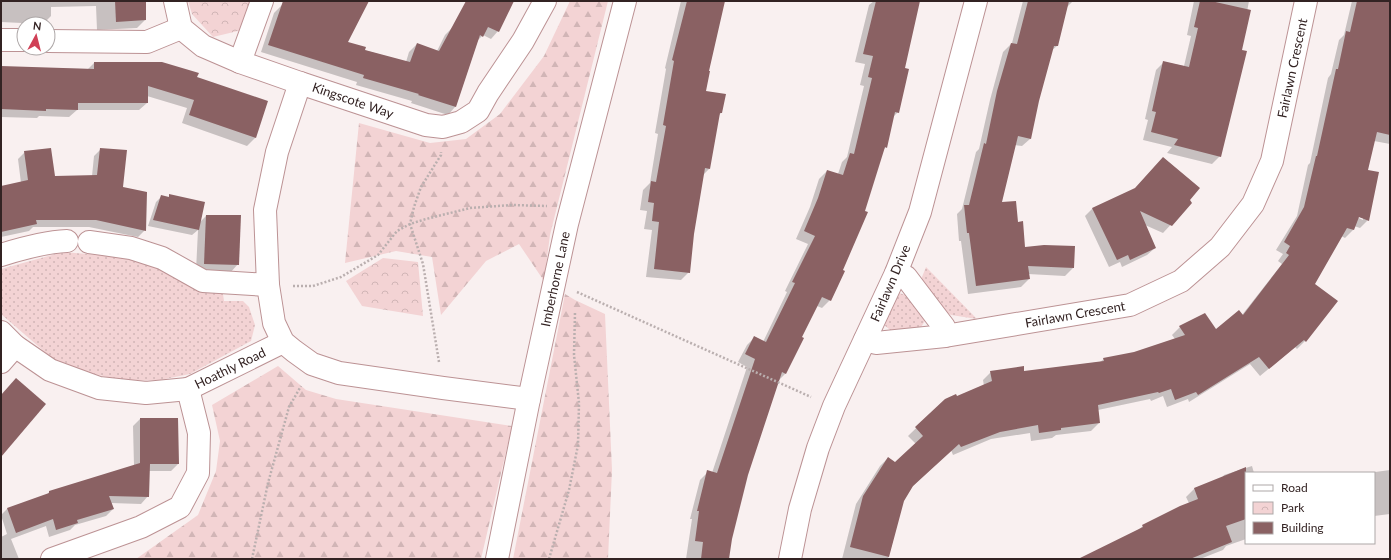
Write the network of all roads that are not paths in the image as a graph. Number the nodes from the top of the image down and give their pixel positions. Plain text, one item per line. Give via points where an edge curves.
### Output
1 (175, 1) edge
2 (262, 1) edge
3 (545, 1) edge
4 (625, 1) edge
5 (976, 1) edge
6 (1306, 1) edge
7 (181, 28) junction
8 (1, 40) edge
9 (16, 40) edge
10 (56, 40) edge
11 (240, 62) junction
12 (300, 83) junction
13 (67, 241) dead end
14 (89, 242) dead end
15 (1, 256) edge
16 (896, 273) junction
17 (268, 285) junction
18 (945, 336) junction
19 (8, 339) edge
20 (866, 340) junction
21 (283, 342) junction
22 (1, 362) edge
23 (188, 389) junction
24 (529, 399) junction
25 (52, 559) edge
26 (497, 559) edge
27 (790, 559) edge

1 - 7 street
2 - 11 street
3 - 12 street, Kingscote Way via 523,41 478,111 461,122 443,127 426,125
4 - 24 street, Imberhorne Lane via 572,206
5 - 16 street, Fairlawn Drive via 920,212
6 - 18 street, Fairlawn Crescent via 1272,162 1253,204 1220,247 1181,281 1130,305
7 - 10 street via 147,42
7 - 11 street via 203,46
8 - 9 street
11 - 12 street
12 - 17 street, Kingscote Way via 277,152 265,210
13 - 15 street via 25,247
14 - 17 street via 131,248 162,258 203,281
16 - 18 street via 906,276 944,327
16 - 20 street, Fairlawn Drive
17 - 21 street, Kingscote Way via 274,323
18 - 20 street, Fairlawn Crescent via 876,343
19 - 22 street
19 - 23 street, Hoathly Road via 50,370 100,388 146,393
20 - 27 street, Fairlawn Drive via 834,406 818,448 800,509
21 - 23 street, Hoathly Road
21 - 24 street, Kingscote Way via 312,364 339,373
23 - 25 street via 199,433 198,474 180,507 141,527
24 - 26 street, Imberhorne Lane

